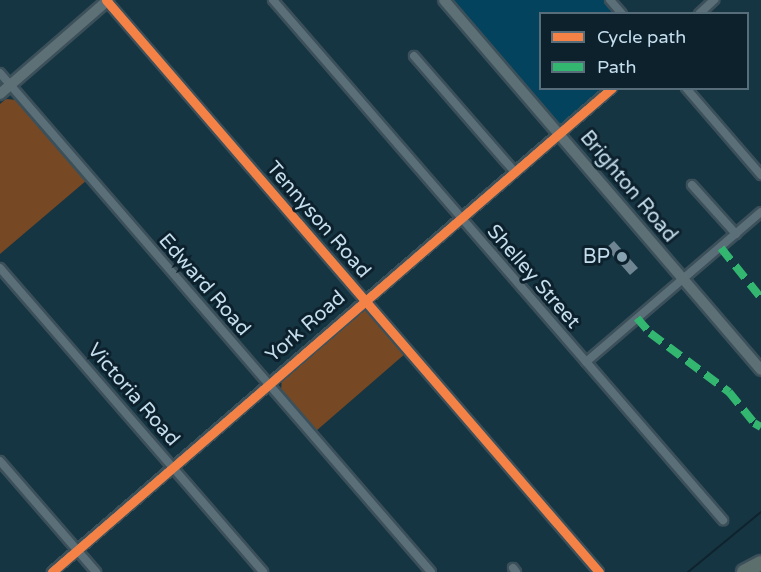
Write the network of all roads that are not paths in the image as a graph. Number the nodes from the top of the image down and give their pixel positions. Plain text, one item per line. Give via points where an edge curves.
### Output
1 (107, 0) edge
2 (273, 0) edge
3 (444, 0) edge
4 (610, 0) edge
5 (714, 0) edge
6 (620, 12) edge
7 (701, 12) edge
8 (414, 56) dead end
9 (0, 73) edge
10 (10, 85) junction
11 (610, 90) edge
12 (688, 90) edge
13 (0, 94) edge
14 (559, 134) junction
15 (514, 171) junction
16 (761, 175) edge
17 (692, 185) dead end
18 (761, 212) edge
19 (462, 219) junction
20 (736, 234) junction
21 (0, 268) edge
22 (683, 281) junction
23 (364, 301) junction
24 (586, 362) junction
25 (761, 370) edge
26 (268, 383) junction
27 (0, 461) edge
28 (173, 467) junction
29 (723, 520) dead end
30 (77, 550) junction
31 (761, 563) edge
32 (52, 572) edge
33 (96, 572) edge
34 (263, 572) edge
35 (431, 572) edge
36 (599, 572) edge
37 (744, 572) edge

1 - 10 main road
1 - 23 street, Tennyson Road
2 - 19 street, Shelley Street
3 - 14 main road, Brighton Road
4 - 6 street
5 - 7 street
8 - 15 street
9 - 10 street, Edward Road
10 - 13 main road
10 - 26 street, Edward Road
11 - 14 street, York Road
12 - 16 street
14 - 15 street, York Road
14 - 22 main road, Brighton Road
15 - 19 street, York Road
17 - 20 street
18 - 20 street
19 - 23 street, York Road
19 - 24 street, Shelley Street
20 - 22 street
21 - 28 street, Victoria Road
22 - 24 street
22 - 25 main road, Brighton Road
23 - 26 street, York Road
23 - 36 street, Tennyson Road
24 - 29 street, Shelley Street
26 - 28 street, York Road
26 - 35 street, Edward Road
27 - 30 street
28 - 30 street, York Road
28 - 34 street, Victoria Road
30 - 32 street, York Road
30 - 33 street
31 - 37 highway

